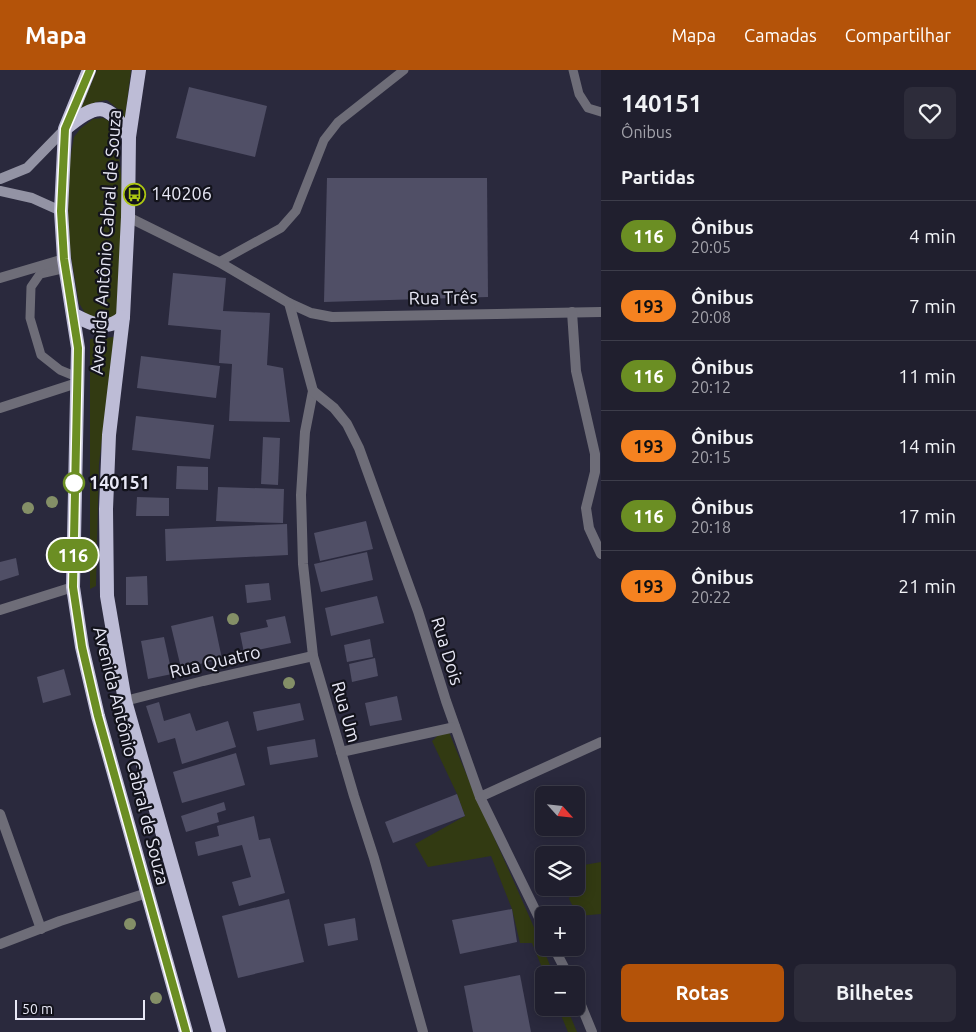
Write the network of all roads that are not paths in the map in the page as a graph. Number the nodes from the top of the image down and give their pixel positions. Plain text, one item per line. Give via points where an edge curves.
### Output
1 (90, 70) edge
2 (139, 70) edge
3 (404, 70) edge
4 (573, 70) edge
5 (601, 112) edge
6 (65, 129) junction
7 (128, 137) junction
8 (0, 179) edge
9 (0, 191) edge
10 (61, 211) junction
11 (128, 217) junction
12 (219, 262) junction
13 (65, 264) junction
14 (0, 278) edge
15 (289, 303) junction
16 (572, 312) junction
17 (601, 312) edge
18 (74, 316) junction
19 (123, 317) junction
20 (77, 380) junction
21 (313, 391) junction
22 (0, 408) edge
23 (601, 554) edge
24 (73, 587) junction
25 (0, 610) edge
26 (312, 656) junction
27 (125, 701) junction
28 (455, 727) junction
29 (601, 742) edge
30 (341, 752) junction
31 (480, 797) junction
32 (0, 814) edge
33 (147, 893) junction
34 (535, 910) edge
35 (41, 928) junction
36 (0, 944) edge
37 (585, 1015) edge
38 (186, 1032) edge
39 (219, 1032) edge
40 (424, 1032) edge
41 (592, 1032) edge

1 - 6 highway, Avenida Antônio Cabral de Souza
2 - 7 highway, Avenida Antônio Cabral de Souza
3 - 12 lane via 338,122 328,134 296,211 281,228
4 - 5 lane via 579,94 588,108
6 - 7 highway via 94,110 106,110 120,122
6 - 8 main road via 27,168
6 - 10 highway, Avenida Antônio Cabral de Souza
7 - 11 highway, Avenida Antônio Cabral de Souza
9 - 10 main road via 32,198
10 - 13 highway, Avenida Antônio Cabral de Souza
11 - 12 street, Rua Três
11 - 19 highway, Avenida Antônio Cabral de Souza
12 - 15 street, Rua Três
13 - 14 street
13 - 18 highway, Avenida Antônio Cabral de Souza
13 - 20 lane via 40,274 31,287 30,318 40,355
15 - 16 street, Rua Três via 311,313 332,316
15 - 21 street
16 - 17 street, Rua Três
16 - 23 street via 576,371 595,454 586,508 589,528
18 - 19 highway via 102,326 117,323
18 - 20 highway, Avenida Antônio Cabral de Souza
19 - 27 highway, Avenida Antônio Cabral de Souza via 109,434 106,509 107,596
20 - 22 street
20 - 24 highway, Avenida Antônio Cabral de Souza
21 - 26 street, Rua Um via 305,432 301,495 302,564
21 - 28 street, Rua Dois via 347,424 359,448 418,611
24 - 25 street
24 - 33 highway, Avenida Antônio Cabral de Souza via 82,647 98,716
26 - 27 street, Rua Quatro
26 - 30 street, Rua Um
27 - 39 highway, Avenida Antônio Cabral de Souza
28 - 30 street
28 - 31 street, Rua Dois
29 - 31 street
30 - 40 street, Rua Um
31 - 34 street, Rua Dois
32 - 35 street
33 - 35 street
33 - 38 highway, Avenida Antônio Cabral de Souza
35 - 36 street
37 - 41 street

